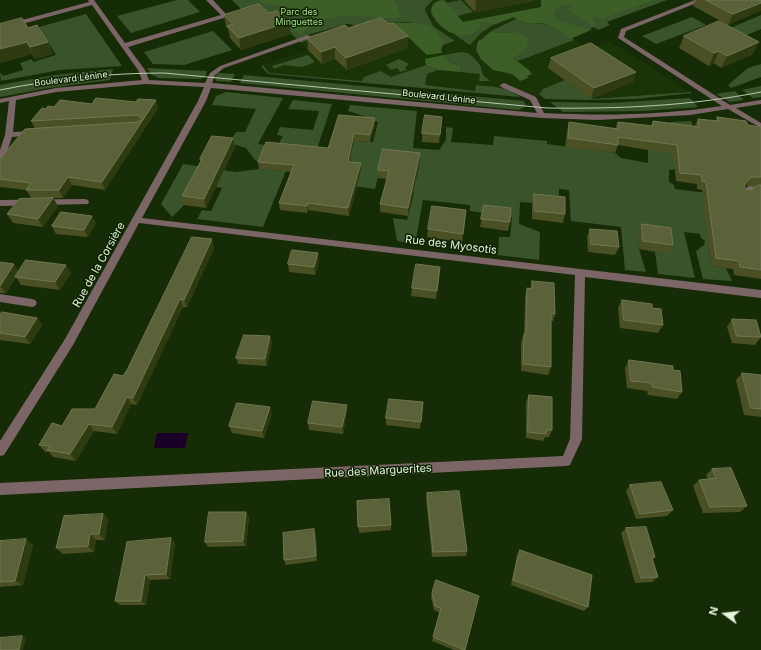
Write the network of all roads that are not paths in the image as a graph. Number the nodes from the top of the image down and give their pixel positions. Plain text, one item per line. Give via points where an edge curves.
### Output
1 (209, 0) edge
2 (701, 0) edge
3 (92, 2) edge
4 (0, 28) edge
5 (308, 37) edge
6 (124, 46) junction
7 (146, 82) junction
8 (207, 84) junction
9 (504, 85) dead end
10 (13, 98) junction
11 (0, 101) edge
12 (761, 102) edge
13 (731, 107) junction
14 (542, 116) junction
15 (761, 126) edge
16 (40, 133) edge
17 (9, 135) junction
18 (1, 153) edge
19 (0, 161) edge
20 (761, 190) edge
21 (744, 195) edge
22 (85, 202) dead end
23 (0, 203) edge
24 (138, 220) junction
25 (580, 272) junction
26 (761, 294) edge
27 (0, 298) edge
28 (32, 303) dead end
29 (0, 451) edge
30 (0, 489) edge

1 - 6 street via 225,16
2 - 13 street via 623,30 621,38
3 - 4 street
3 - 6 street
5 - 8 street via 222,67 212,74
6 - 7 street
7 - 8 street, Boulevard Lénine
7 - 10 street, Boulevard Lénine via 56,90
8 - 14 street, Boulevard Lénine
8 - 24 street, Rue de la Corsière via 202,101
9 - 14 street via 533,100
10 - 11 street, Boulevard Lénine
10 - 17 street
12 - 13 street, Boulevard Lénine
13 - 14 street, Boulevard Lénine via 690,113 598,118
13 - 15 street
16 - 17 street
17 - 18 street
18 - 19 street
20 - 21 street via 750,189
22 - 23 street
24 - 25 street, Rue des Myosotis
24 - 29 street, Rue de la Corsière via 69,342
25 - 26 street, Rue des Myosotis
25 - 30 street, Rue des Marguerites via 576,439 566,461
27 - 28 street

